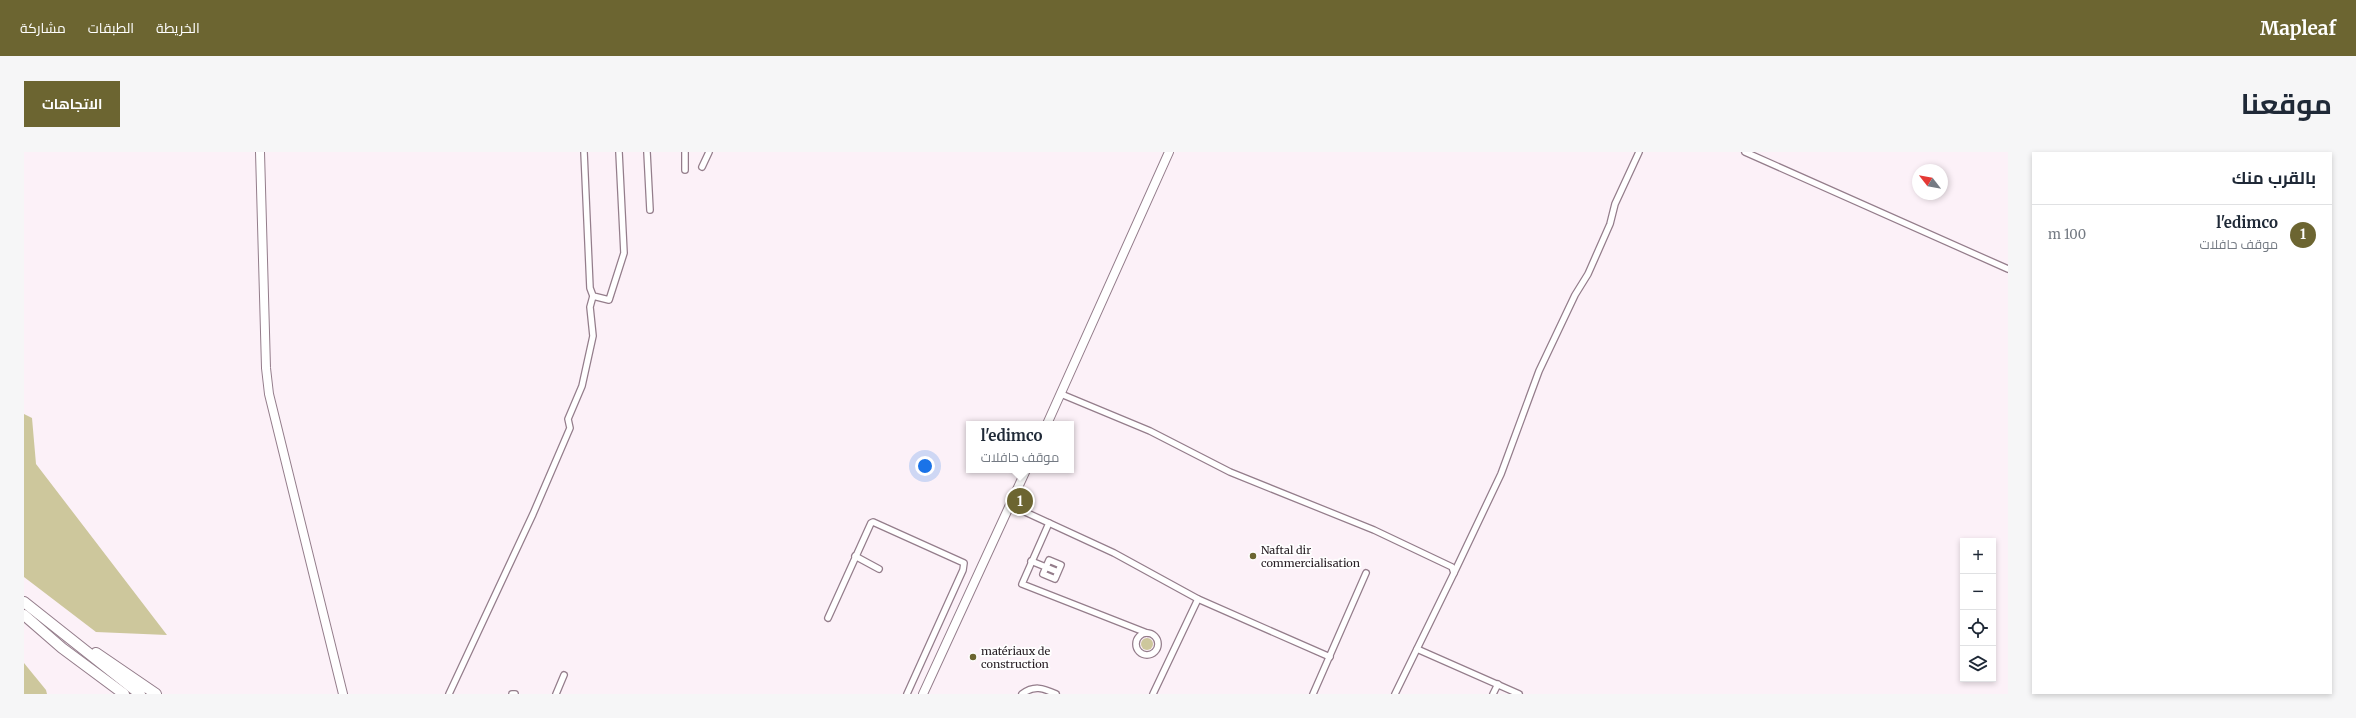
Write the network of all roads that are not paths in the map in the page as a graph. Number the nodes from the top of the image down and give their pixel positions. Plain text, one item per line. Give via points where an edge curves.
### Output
1 (260, 152) edge
2 (584, 152) edge
3 (619, 152) edge
4 (647, 152) edge
5 (685, 152) edge
6 (709, 152) edge
7 (1169, 152) edge
8 (1639, 152) edge
9 (1746, 152) edge
10 (702, 167) dead end
11 (685, 170) dead end
12 (650, 210) dead end
13 (2008, 269) edge
14 (594, 296) junction
15 (1061, 394) junction
16 (1048, 421) edge
17 (1025, 473) edge
18 (1010, 505) junction
19 (1049, 523) junction
20 (855, 556) junction
21 (1031, 561) junction
22 (1046, 567) junction
23 (879, 569) dead end
24 (1366, 573) dead end
25 (1454, 573) junction
26 (1198, 599) junction
27 (24, 602) edge
28 (24, 615) edge
29 (828, 618) dead end
30 (57, 630) junction
31 (1147, 633) dead end
32 (62, 648) junction
33 (1417, 649) junction
34 (1330, 657) junction
35 (564, 675) dead end
36 (1498, 684) junction
37 (112, 694) edge
38 (124, 694) edge
39 (140, 694) edge
40 (156, 694) edge
41 (343, 694) edge
42 (449, 694) edge
43 (556, 694) edge
44 (907, 694) edge
45 (924, 694) edge
46 (1022, 694) edge
47 (1056, 694) edge
48 (1154, 694) edge
49 (1313, 694) edge
50 (1395, 694) edge
51 (1493, 694) edge
52 (1519, 694) edge

1 - 41 main road via 266,368 269,394
2 - 14 street via 590,288
3 - 14 street via 624,253 609,300
4 - 12 street
5 - 11 street
6 - 10 street
7 - 15 main road
8 - 25 street via 1615,204 1610,224 1588,274 1575,295 1539,371 1501,474
9 - 13 street
14 - 42 street via 590,307 593,336 582,386 568,419 570,428 536,508
15 - 16 main road
15 - 25 street via 1150,431 1230,472 1374,530 1444,562 1452,567
17 - 18 main road
18 - 19 street
18 - 45 main road
19 - 21 street
19 - 26 street via 1114,553
20 - 23 street
20 - 29 street
20 - 44 street via 869,524 873,522 964,563
21 - 22 street
21 - 31 street via 1022,584
22 - 22 street via 1043,574 1055,579 1062,565 1049,560
24 - 34 street
25 - 33 street
26 - 34 street
26 - 48 street
27 - 30 highway
28 - 32 highway
30 - 39 highway
30 - 40 highway
32 - 37 highway
32 - 38 highway
33 - 36 street
33 - 50 street
34 - 49 street
35 - 43 street
36 - 51 street
36 - 52 street
46 - 47 street via 1034,688

